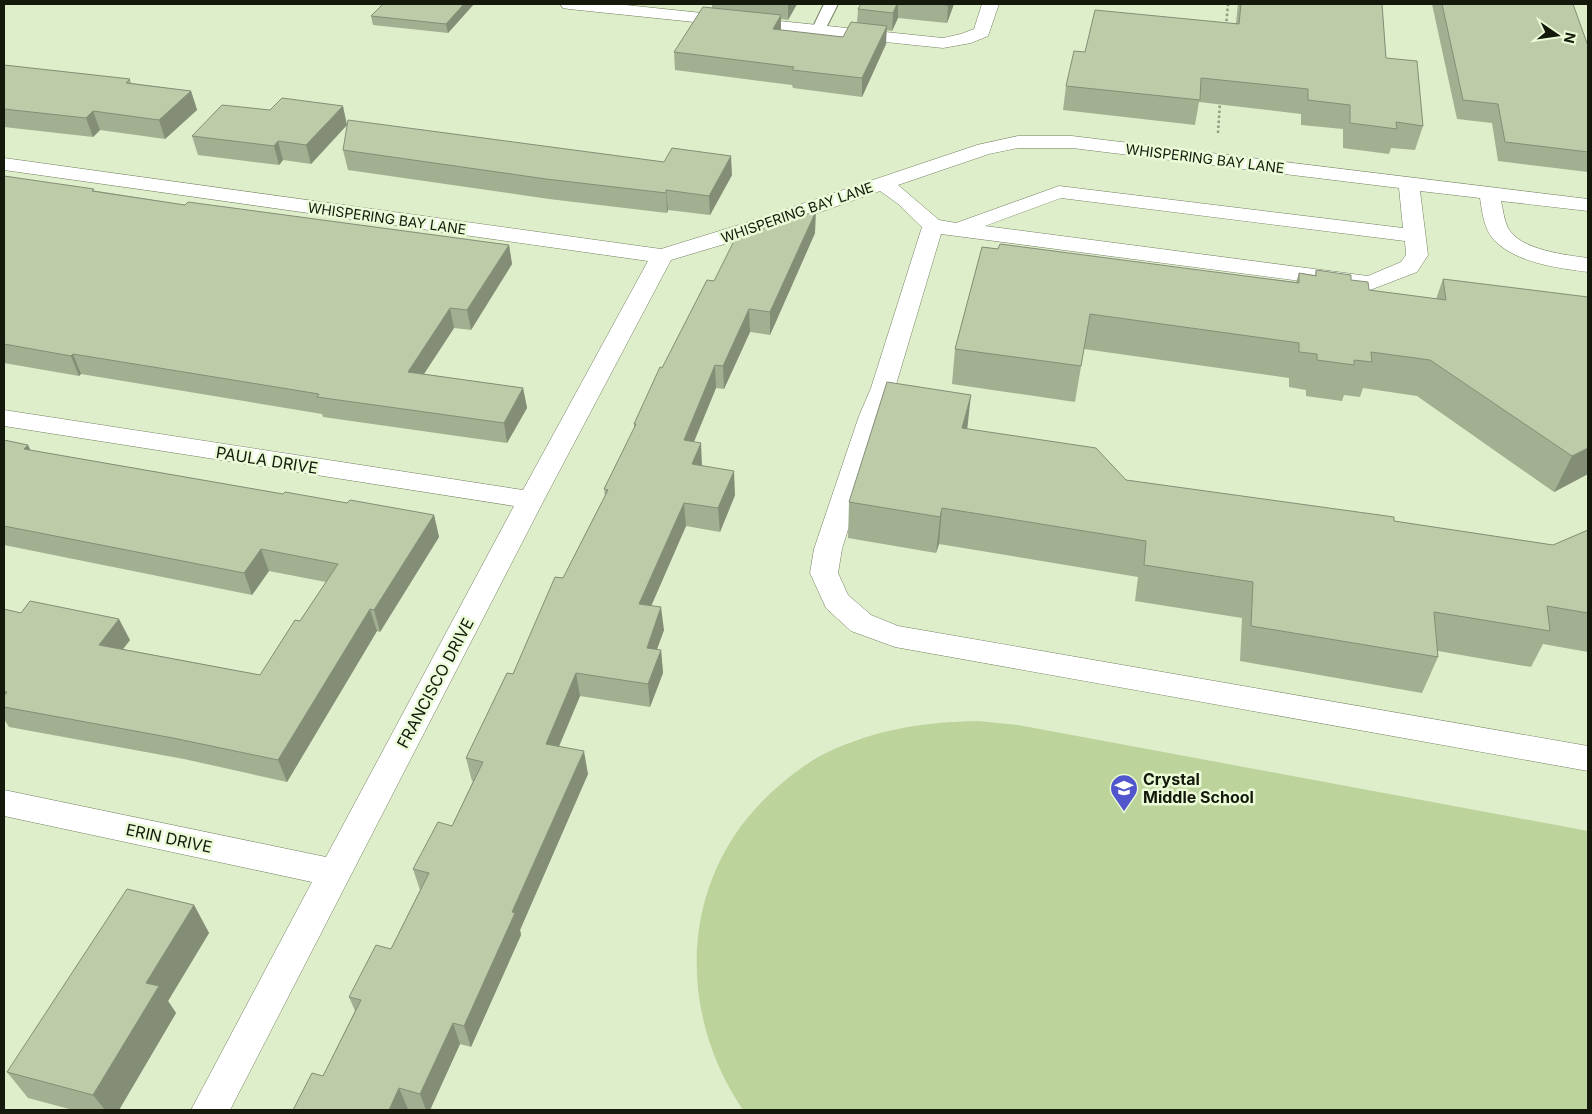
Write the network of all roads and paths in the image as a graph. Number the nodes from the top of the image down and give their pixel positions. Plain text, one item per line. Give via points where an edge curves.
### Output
1 (569, 4) edge
2 (831, 4) edge
3 (990, 4) edge
4 (1228, 4) edge
5 (818, 31) junction
6 (1226, 32) edge
7 (1220, 98) edge
8 (1218, 136) dead end
9 (4, 164) edge
10 (882, 183) junction
11 (1410, 183) junction
12 (1490, 193) junction
13 (1588, 205) edge
14 (945, 228) junction
15 (1415, 236) junction
16 (662, 256) junction
17 (1588, 265) edge
18 (4, 418) edge
19 (531, 500) junction
20 (1588, 759) edge
21 (4, 804) edge
22 (335, 873) junction
23 (210, 1110) edge

1 - 5 street
2 - 5 lane
3 - 5 street via 982,32 943,43
4 - 6 path
7 - 8 path
9 - 16 street, WHISPERING BAY LANE
10 - 11 street, WHISPERING BAY LANE via 984,149 1018,142 1072,142
10 - 14 street
10 - 16 street, WHISPERING BAY LANE
11 - 12 street, WHISPERING BAY LANE
11 - 15 street
12 - 13 street, WHISPERING BAY LANE
12 - 17 street via 1501,234 1525,250 1560,262
14 - 15 street via 1059,192
14 - 15 street via 1370,283 1409,267 1417,255
14 - 20 street via 870,416 828,549 824,573 836,601 861,623 895,636
16 - 19 street, FRANCISCO DRIVE
18 - 19 street, PAULA DRIVE
19 - 22 street, FRANCISCO DRIVE
21 - 22 street, ERIN DRIVE
22 - 23 street, FRANCISCO DRIVE

